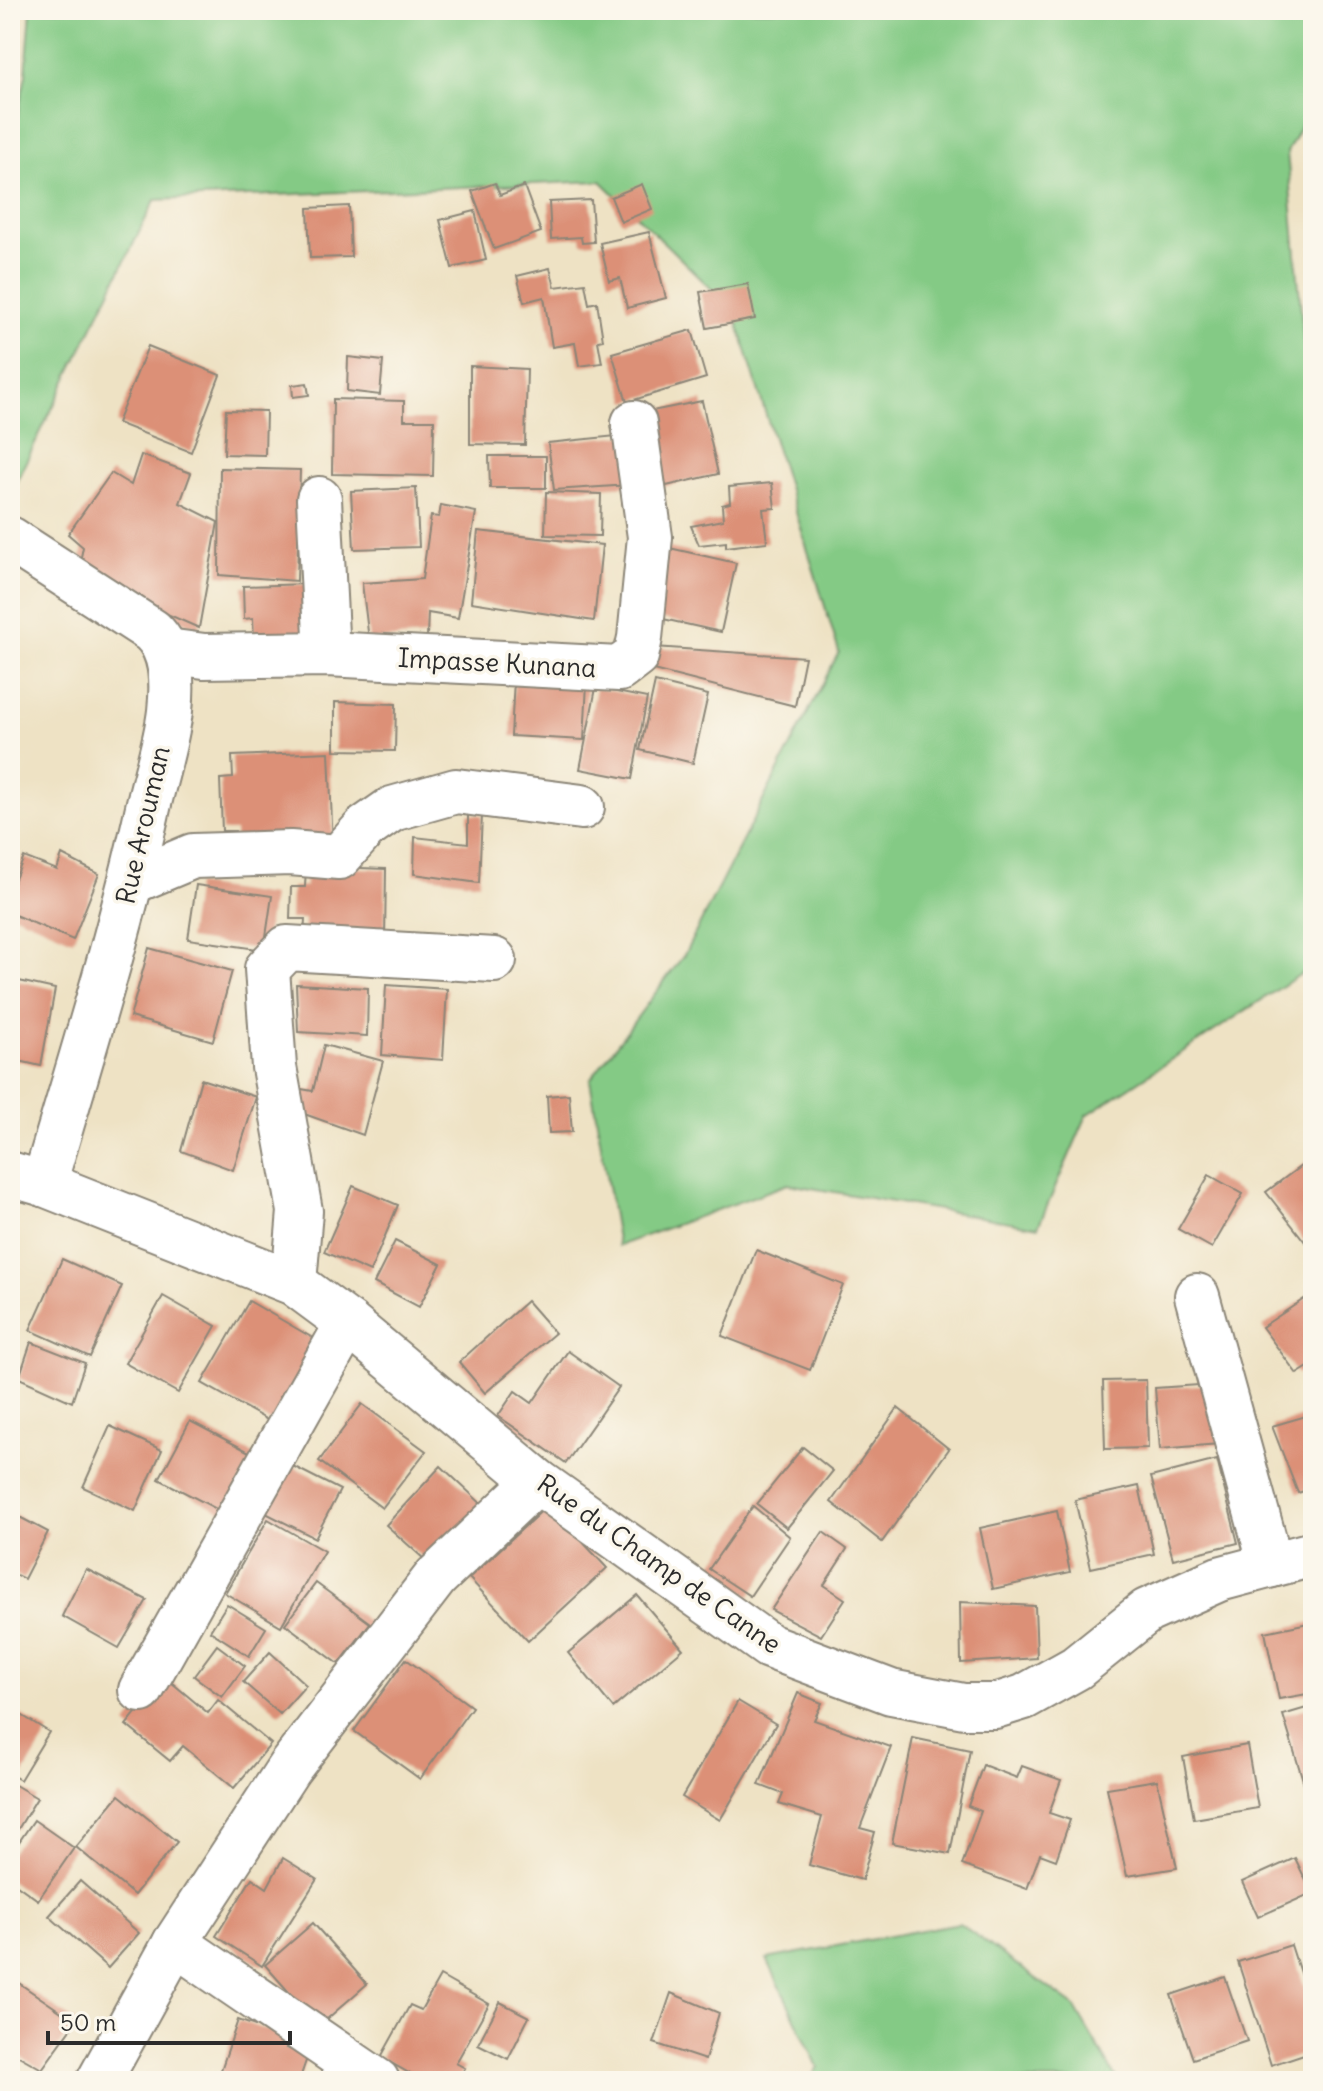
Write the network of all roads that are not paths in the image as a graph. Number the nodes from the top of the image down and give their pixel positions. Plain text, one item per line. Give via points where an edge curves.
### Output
1 (634, 423) dead end
2 (319, 499) dead end
3 (10, 539) edge
4 (167, 651) junction
5 (327, 654) junction
6 (582, 807) dead end
7 (131, 882) junction
8 (494, 960) dead end
9 (27, 1179) edge
10 (294, 1283) junction
11 (1197, 1296) dead end
12 (348, 1323) junction
13 (537, 1481) junction
14 (1313, 1554) edge
15 (1271, 1565) junction
16 (141, 1690) dead end
17 (175, 1943) junction
18 (99, 2081) edge
19 (377, 2081) edge

1 - 5 street, Impasse Kunana via 650,537 636,656 619,669
2 - 5 street
3 - 4 street via 152,631
4 - 5 street, Impasse Kunana via 204,656
4 - 7 street, Rue Arouman via 170,711
6 - 7 street via 456,791 392,809 365,828 339,857 193,856
7 - 9 street, Rue Arouman
8 - 10 street via 287,948 267,969 274,1067 300,1211
9 - 10 street, Rue du Champ de Canne
10 - 12 street, Rue du Champ de Canne
11 - 15 street
12 - 13 street, Rue du Champ de Canne
12 - 16 street
13 - 15 street, Rue du Champ de Canne via 769,1646 891,1692 964,1706 995,1706 1024,1697 1076,1668 1147,1611 1219,1579
13 - 17 street via 436,1577 289,1768
14 - 15 street, Rue du Champ de Canne
17 - 18 street
17 - 19 street

